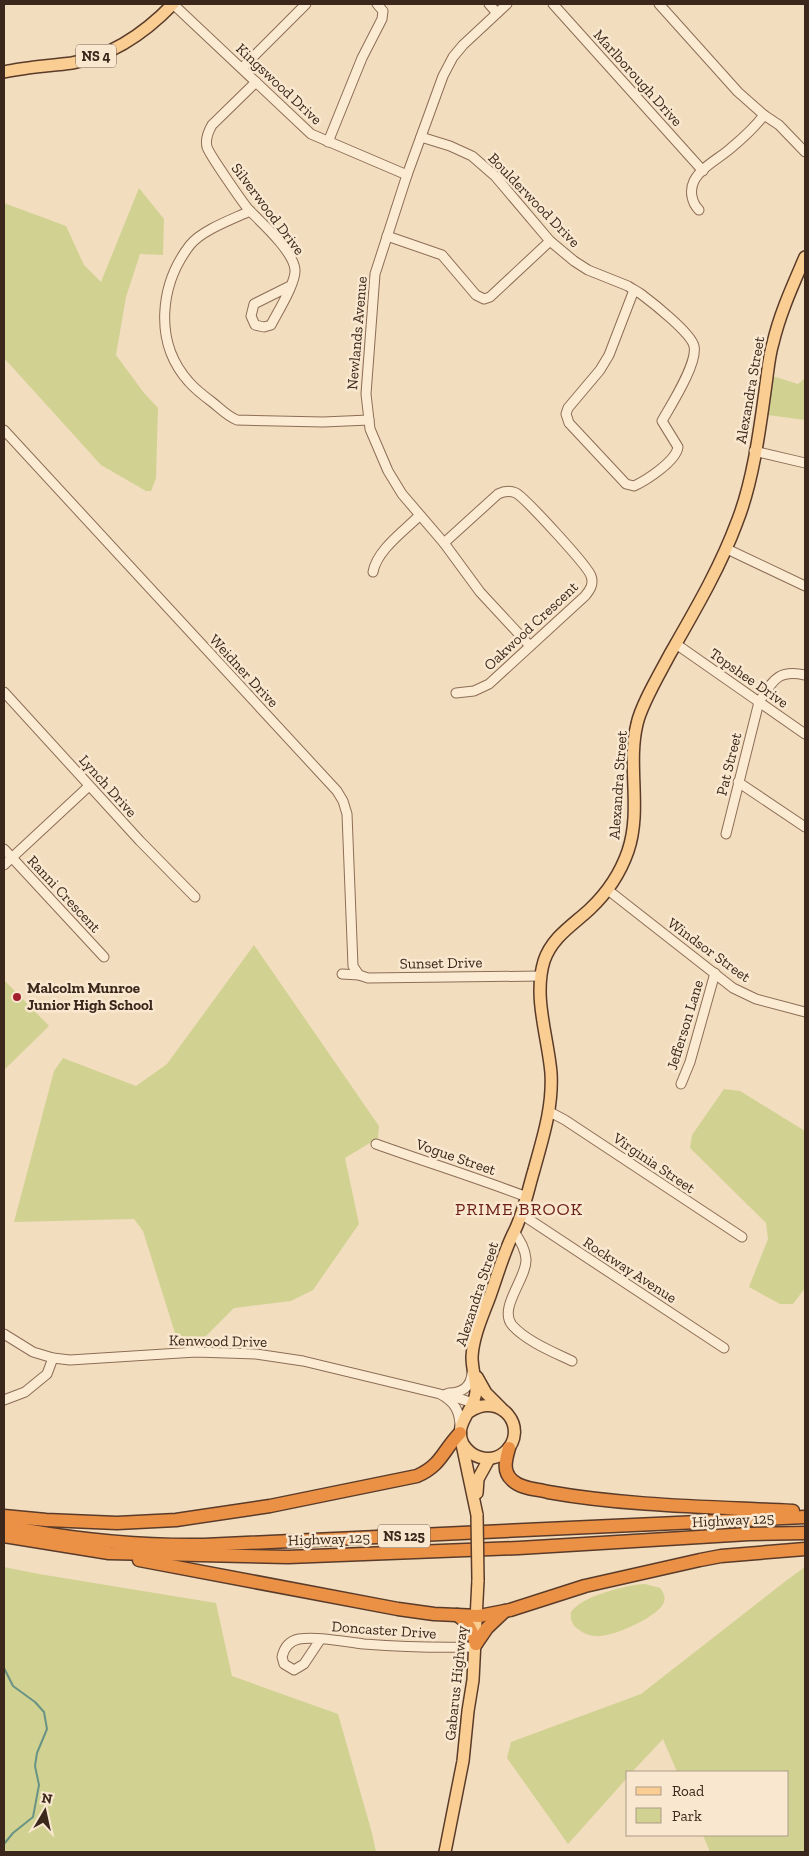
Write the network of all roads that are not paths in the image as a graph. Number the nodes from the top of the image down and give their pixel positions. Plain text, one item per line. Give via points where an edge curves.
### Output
1 (173, 4) edge
2 (306, 4) edge
3 (378, 4) edge
4 (489, 4) edge
5 (507, 4) edge
6 (553, 4) edge
7 (659, 4) edge
8 (497, 13) junction
9 (242, 68) junction
10 (4, 72) edge
11 (256, 82) junction
12 (764, 115) junction
13 (421, 137) junction
14 (328, 142) junction
15 (805, 152) edge
16 (703, 171) junction
17 (407, 175) junction
18 (699, 210) dead end
19 (250, 211) junction
20 (387, 236) junction
21 (550, 241) junction
22 (805, 257) edge
23 (290, 286) junction
24 (634, 290) junction
25 (368, 420) junction
26 (4, 430) edge
27 (754, 451) junction
28 (805, 463) edge
29 (420, 516) junction
30 (444, 543) junction
31 (727, 549) junction
32 (373, 572) dead end
33 (805, 586) edge
34 (676, 644) junction
35 (530, 646) junction
36 (805, 675) edge
37 (4, 692) edge
38 (456, 693) dead end
39 (759, 702) junction
40 (805, 734) edge
41 (738, 782) junction
42 (89, 786) junction
43 (805, 826) edge
44 (726, 834) dead end
45 (4, 849) edge
46 (12, 858) junction
47 (4, 865) edge
48 (608, 890) junction
49 (195, 897) dead end
50 (104, 957) dead end
51 (342, 974) dead end
52 (715, 974) junction
53 (359, 975) junction
54 (541, 976) junction
55 (805, 1012) edge
56 (681, 1084) dead end
57 (550, 1112) junction
58 (376, 1144) dead end
59 (526, 1196) junction
60 (522, 1214) junction
61 (514, 1232) junction
62 (742, 1237) dead end
63 (4, 1334) edge
64 (724, 1348) dead end
65 (53, 1358) junction
66 (572, 1361) dead end
67 (472, 1364) junction
68 (434, 1392) junction
69 (444, 1393) junction
70 (4, 1400) edge
71 (474, 1407) junction
72 (504, 1410) junction
73 (460, 1433) junction
74 (509, 1448) junction
75 (488, 1458) junction
76 (805, 1511) edge
77 (477, 1515) junction
78 (4, 1516) edge
79 (805, 1517) edge
80 (4, 1526) edge
81 (805, 1533) edge
82 (4, 1536) edge
83 (805, 1549) edge
84 (109, 1554) junction
85 (505, 1611) junction
86 (457, 1615) junction
87 (477, 1616) junction
88 (320, 1640) dead end
89 (476, 1646) junction
90 (445, 1852) edge

1 - 9 street, Kingswood Drive
1 - 10 main road, NS 4 via 130,41 102,54 73,62
2 - 9 street
3 - 14 street via 383,11 382,19 362,58
4 - 8 street
5 - 8 street, Newlands Avenue
6 - 16 street, Marlborough Drive
7 - 12 street via 738,92
8 - 13 street, Newlands Avenue via 453,57
9 - 11 street, Kingswood Drive
11 - 14 street, Kingswood Drive via 311,134
11 - 19 street, Silverwood Drive via 212,125 207,139 208,150
12 - 15 street
12 - 16 street
13 - 17 street, Newlands Avenue
13 - 21 street, Boulderwood Drive via 450,146 477,160 495,176
14 - 17 street, Kingswood Drive
16 - 18 street via 694,180 692,188 693,201
17 - 20 street, Newlands Avenue
19 - 23 street, Silverwood Drive via 292,260 295,274
19 - 25 street via 195,240 173,271 166,295 164,322 176,363 189,382 237,420
20 - 21 street via 442,255 476,295 484,299
20 - 25 street, Newlands Avenue via 373,285 366,394
21 - 24 street, Boulderwood Drive via 588,270
22 - 27 main road, Alexandra Street via 772,343
23 - 23 street, Silverwood Drive via 271,325 255,325 251,316 254,304
24 - 24 street, Boulderwood Drive via 670,318 693,343 694,353 680,391 662,421 678,447 677,452 634,486 627,485 581,438 566,414 609,355
25 - 29 street, Newlands Avenue via 388,471
26 - 53 street, Weidner Drive via 337,791 347,814 353,966
27 - 28 street
27 - 31 main road, Alexandra Street via 747,492
29 - 30 street, Newlands Avenue
29 - 32 street via 382,551
30 - 35 street, Newlands Avenue via 474,586
30 - 35 street, Oakwood Crescent via 493,498 509,491 524,500 585,566 592,576 589,592
31 - 33 street
31 - 34 main road, Alexandra Street
34 - 39 street, Topshee Drive
34 - 48 main road, Alexandra Street via 637,722 632,832 623,865
35 - 38 street, Oakwood Crescent via 484,687
36 - 39 street via 791,672 779,676
37 - 42 street, Lynch Drive
39 - 40 street, Topshee Drive
39 - 41 street, Pat Street
41 - 43 street
41 - 44 street, Pat Street
42 - 46 street
42 - 49 street, Lynch Drive
45 - 46 street, Ranni Crescent
46 - 47 street
46 - 50 street, Ranni Crescent
48 - 52 street, Windsor Street
48 - 54 main road, Alexandra Street via 555,940 545,956
51 - 53 street, Sunset Drive
52 - 55 street, Windsor Street via 733,988 756,999
52 - 56 street, Jefferson Lane
53 - 54 street, Sunset Drive via 368,978
54 - 57 main road, Alexandra Street via 541,1004 551,1075
57 - 59 main road, Alexandra Street
57 - 62 street, Virginia Street
58 - 59 street, Vogue Street
59 - 60 main road, Alexandra Street
60 - 61 main road, Alexandra Street
60 - 64 street, Rockway Avenue
61 - 66 street via 522,1244 526,1261 509,1307 510,1322 538,1344
61 - 67 main road, Alexandra Street via 475,1341
63 - 65 street, Kenwood Drive via 32,1352
65 - 68 street, Kenwood Drive via 70,1360 243,1352 303,1361
65 - 70 street via 47,1374 25,1392
67 - 69 street via 468,1386 457,1392
67 - 71 main road, Alexandra Street via 476,1390
67 - 72 main road, Alexandra Street via 486,1394
68 - 69 street, Kenwood Drive
68 - 73 street, Kenwood Drive via 455,1406 460,1416
69 - 71 street, Kenwood Drive
71 - 72 main road via 491,1405
71 - 73 main road via 463,1419
72 - 74 main road via 514,1430
73 - 75 main road via 464,1446 471,1453
73 - 77 main road, Gabarus Highway
73 - 78 highway via 441,1460 417,1476 270,1506 138,1523
74 - 75 main road
74 - 76 highway via 505,1465 508,1476 520,1485 537,1490 612,1501
75 - 77 main road, Gabarus Highway via 478,1479
77 - 87 main road, Gabarus Highway, bridge
79 - 80 highway, Highway 125 / NS 125 via 196,1545 114,1542
81 - 84 highway, Highway 125 / NS 125 via 288,1557
82 - 84 highway, Highway 125 / NS 125
83 - 85 highway via 700,1560 585,1586
84 - 86 highway via 398,1610
85 - 87 highway
85 - 89 highway
86 - 87 highway
86 - 89 highway via 466,1621
87 - 89 main road, Gabarus Highway
88 - 89 street, Doncaster Drive via 413,1648
89 - 90 main road, Gabarus Highway via 463,1761

